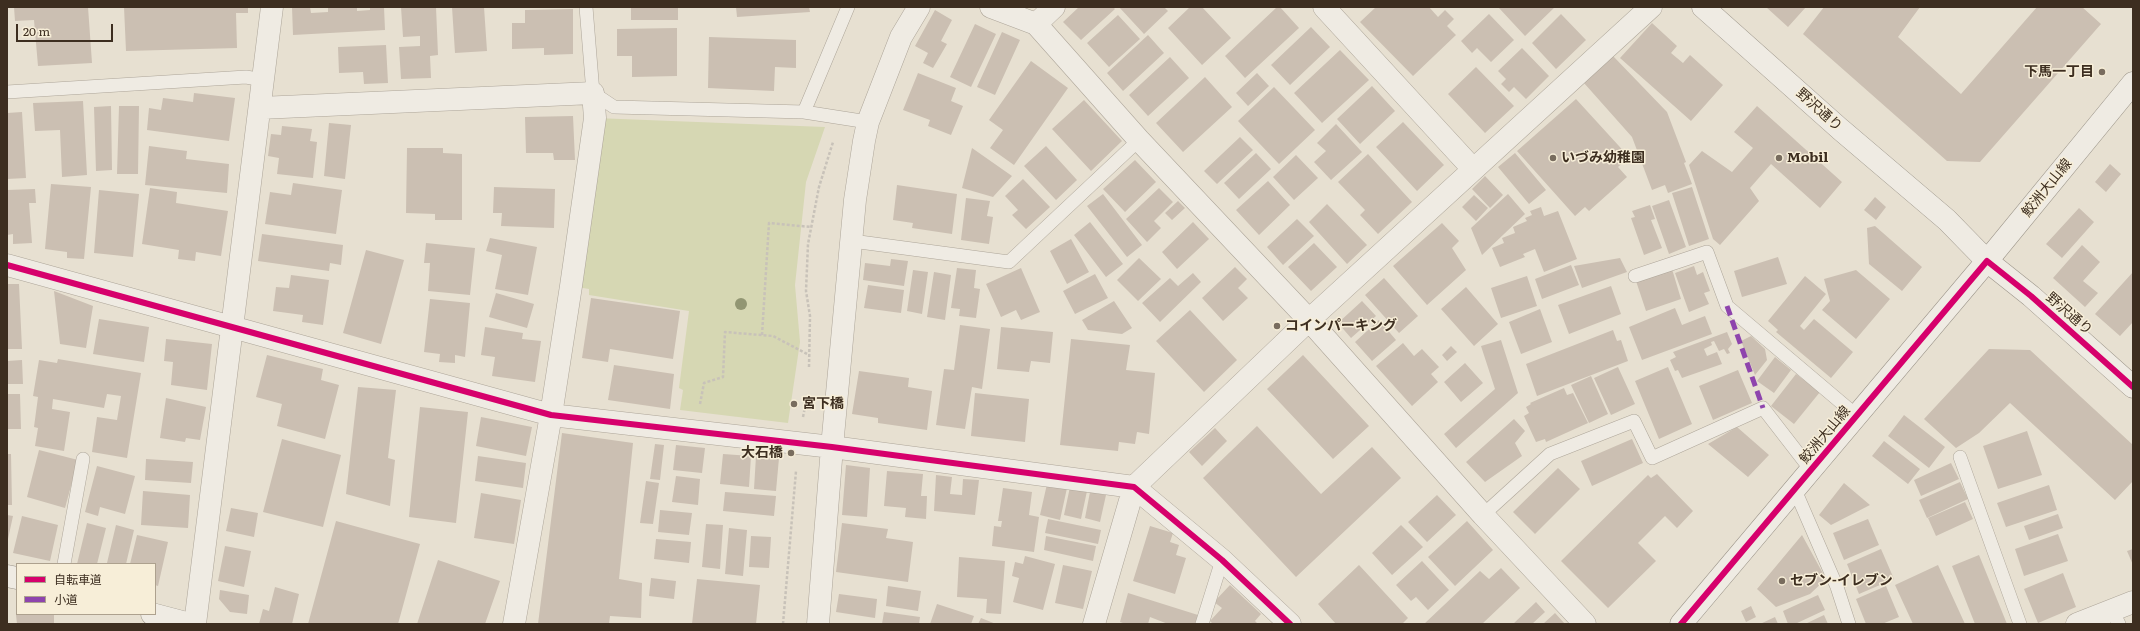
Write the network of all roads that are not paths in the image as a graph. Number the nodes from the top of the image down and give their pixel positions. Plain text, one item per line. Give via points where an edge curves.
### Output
1 (272, 7) edge
2 (586, 7) edge
3 (848, 7) edge
4 (919, 7) edge
5 (991, 7) edge
6 (1054, 7) edge
7 (1324, 7) edge
8 (1651, 7) edge
9 (1703, 7) edge
10 (1036, 24) junction
11 (264, 80) junction
12 (2132, 88) edge
13 (7, 92) edge
14 (593, 93) junction
15 (260, 108) junction
16 (804, 112) junction
17 (868, 122) junction
18 (1139, 140) junction
19 (1473, 169) junction
20 (852, 241) junction
21 (1987, 261) junction
22 (7, 265) edge
23 (1635, 276) dead end
24 (1309, 320) junction
25 (232, 328) junction
26 (2133, 387) edge
27 (551, 415) junction
28 (1857, 416) junction
29 (832, 447) junction
30 (1960, 457) dead end
31 (83, 459) dead end
32 (1811, 470) junction
33 (1134, 487) junction
34 (1795, 490) junction
35 (1483, 515) junction
36 (1222, 560) junction
37 (64, 563) edge
38 (2133, 602) edge
39 (156, 615) edge
40 (2115, 617) edge
41 (190, 624) edge
42 (195, 624) edge
43 (514, 624) edge
44 (818, 624) edge
45 (1094, 624) edge
46 (1202, 624) edge
47 (1290, 624) edge
48 (1585, 624) edge
49 (1681, 624) edge
50 (1849, 624) edge
51 (2020, 624) edge
52 (2077, 624) edge

1 - 11 street
2 - 14 lane
3 - 16 lane
4 - 17 street via 901,37
5 - 10 street
6 - 10 street
7 - 19 street
8 - 19 street
9 - 21 street, 野沢通り via 1946,220
10 - 18 street
11 - 13 lane via 246,77
11 - 15 street
12 - 21 street, 鮫洲大山線
14 - 15 street
14 - 16 lane via 614,107
14 - 27 street via 595,118
15 - 25 street
16 - 17 lane
17 - 20 street via 855,200
18 - 20 lane via 1010,262
18 - 24 street
19 - 24 street
20 - 29 street
21 - 26 street, 野沢通り via 2031,296
21 - 28 street, 鮫洲大山線
22 - 25 street
23 - 28 lane via 1707,252 1727,306
24 - 33 street
24 - 35 street
25 - 27 street
25 - 42 street
27 - 29 street
27 - 43 street
28 - 32 street, 鮫洲大山線
29 - 33 street
29 - 44 street
30 - 51 lane
31 - 37 lane
32 - 34 street, 鮫洲大山線
32 - 35 lane via 1763,408 1652,458 1634,421 1550,454
33 - 36 street
33 - 45 street
34 - 49 street, 鮫洲大山線
34 - 50 lane via 1837,586
35 - 48 street
36 - 46 lane
36 - 47 street
38 - 40 street
39 - 41 street
40 - 52 street

